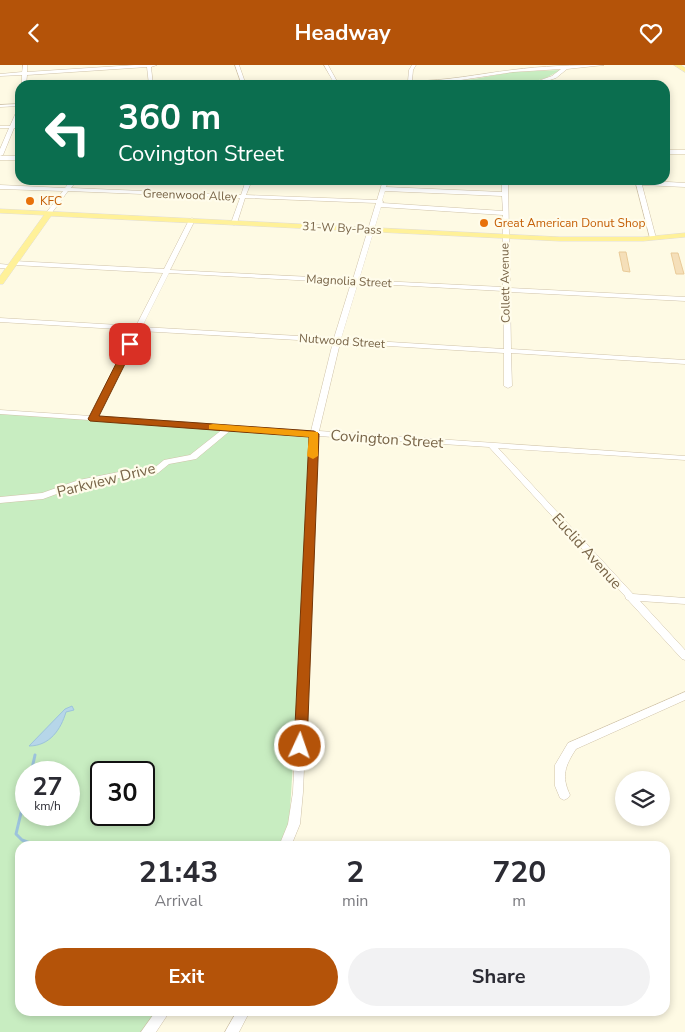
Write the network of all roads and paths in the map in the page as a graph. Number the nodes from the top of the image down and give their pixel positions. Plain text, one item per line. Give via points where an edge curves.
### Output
1 (25, 65) edge
2 (149, 65) edge
3 (155, 65) edge
4 (237, 65) edge
5 (326, 65) edge
6 (414, 65) edge
7 (602, 65) edge
8 (677, 65) edge
9 (565, 66) edge
10 (685, 70) edge
11 (25, 73) junction
12 (0, 75) edge
13 (24, 80) edge
14 (151, 80) edge
15 (242, 80) edge
16 (335, 80) edge
17 (410, 80) edge
18 (458, 80) edge
19 (543, 80) edge
20 (0, 106) edge
21 (15, 106) edge
22 (15, 119) edge
23 (0, 127) edge
24 (12, 127) junction
25 (670, 151) edge
26 (685, 152) edge
27 (0, 157) edge
28 (15, 158) edge
29 (670, 184) edge
30 (70, 185) edge
31 (248, 185) edge
32 (385, 185) edge
33 (505, 185) edge
34 (639, 185) edge
35 (685, 185) edge
36 (0, 187) edge
37 (384, 189) junction
38 (67, 190) junction
39 (505, 194) junction
40 (243, 197) junction
41 (380, 204) junction
42 (0, 211) edge
43 (49, 213) junction
44 (505, 213) junction
45 (192, 220) junction
46 (234, 223) junction
47 (372, 230) junction
48 (685, 235) edge
49 (504, 236) junction
50 (653, 239) junction
51 (12, 265) junction
52 (0, 266) edge
53 (166, 271) junction
54 (0, 282) edge
55 (356, 282) junction
56 (505, 289) junction
57 (685, 299) edge
58 (0, 320) edge
59 (138, 329) junction
60 (338, 341) junction
61 (506, 352) junction
62 (685, 361) edge
63 (508, 387) dead end
64 (0, 412) edge
65 (93, 419) junction
66 (229, 428) junction
67 (314, 434) junction
68 (491, 445) junction
69 (685, 458) edge
70 (0, 500) edge
71 (628, 597) junction
72 (685, 601) edge
73 (685, 656) edge
74 (685, 697) edge
75 (564, 795) dead end
76 (287, 841) edge
77 (160, 1016) edge
78 (241, 1016) edge
79 (148, 1032) edge
80 (232, 1032) edge

1 - 11 street
2 - 3 street
2 - 11 street
2 - 14 street
4 - 15 street
5 - 16 street
6 - 17 street
7 - 9 street
8 - 10 main road
9 - 18 street
9 - 19 street via 557,75
11 - 12 street
11 - 13 street
20 - 21 street
22 - 24 street
23 - 24 street
24 - 27 street
25 - 26 street
27 - 28 street
29 - 35 street
30 - 38 street
31 - 40 street
32 - 37 street
33 - 39 street, Collett Avenue
34 - 50 street
36 - 38 street, Greenwood Alley
37 - 39 street
37 - 41 street
38 - 40 street, Greenwood Alley
38 - 43 street
39 - 44 street, Collett Avenue
40 - 41 street, Greenwood Alley
40 - 46 street
41 - 44 street, Greenwood Alley
41 - 47 street
42 - 43 main road, 31-W By-Pass
43 - 45 main road, 31-W By-Pass
43 - 51 main road
44 - 49 street, Collett Avenue
45 - 46 main road, 31-W By-Pass
45 - 53 street
46 - 47 main road, 31-W By-Pass
47 - 49 main road, 31-W By-Pass
47 - 55 street
48 - 50 main road, 31-W By-Pass
49 - 50 main road, 31-W By-Pass
49 - 56 street, Collett Avenue
51 - 52 street, Magnolia Street
51 - 53 street, Magnolia Street
51 - 54 main road
53 - 55 street, Magnolia Street
53 - 59 street
55 - 56 street, Magnolia Street
55 - 60 street
56 - 57 street, Magnolia Street
56 - 61 street, Collett Avenue
58 - 59 street, Nutwood Street
59 - 60 street, Nutwood Street
59 - 65 street
60 - 61 street, Nutwood Street
60 - 67 street
61 - 62 street, Nutwood Street
61 - 63 street, Collett Avenue
64 - 65 street, Covington Street
65 - 66 street, Covington Street
66 - 67 street, Covington Street
66 - 70 street, Parkview Drive via 193,457 167,462 152,472 100,479 43,496
67 - 68 street, Covington Street
67 - 76 street via 298,792
68 - 69 street, Covington Street
68 - 71 street, Euclid Avenue
71 - 72 street
71 - 73 street, Euclid Avenue
74 - 75 street via 572,746 560,765 560,785
77 - 79 street
78 - 80 street

